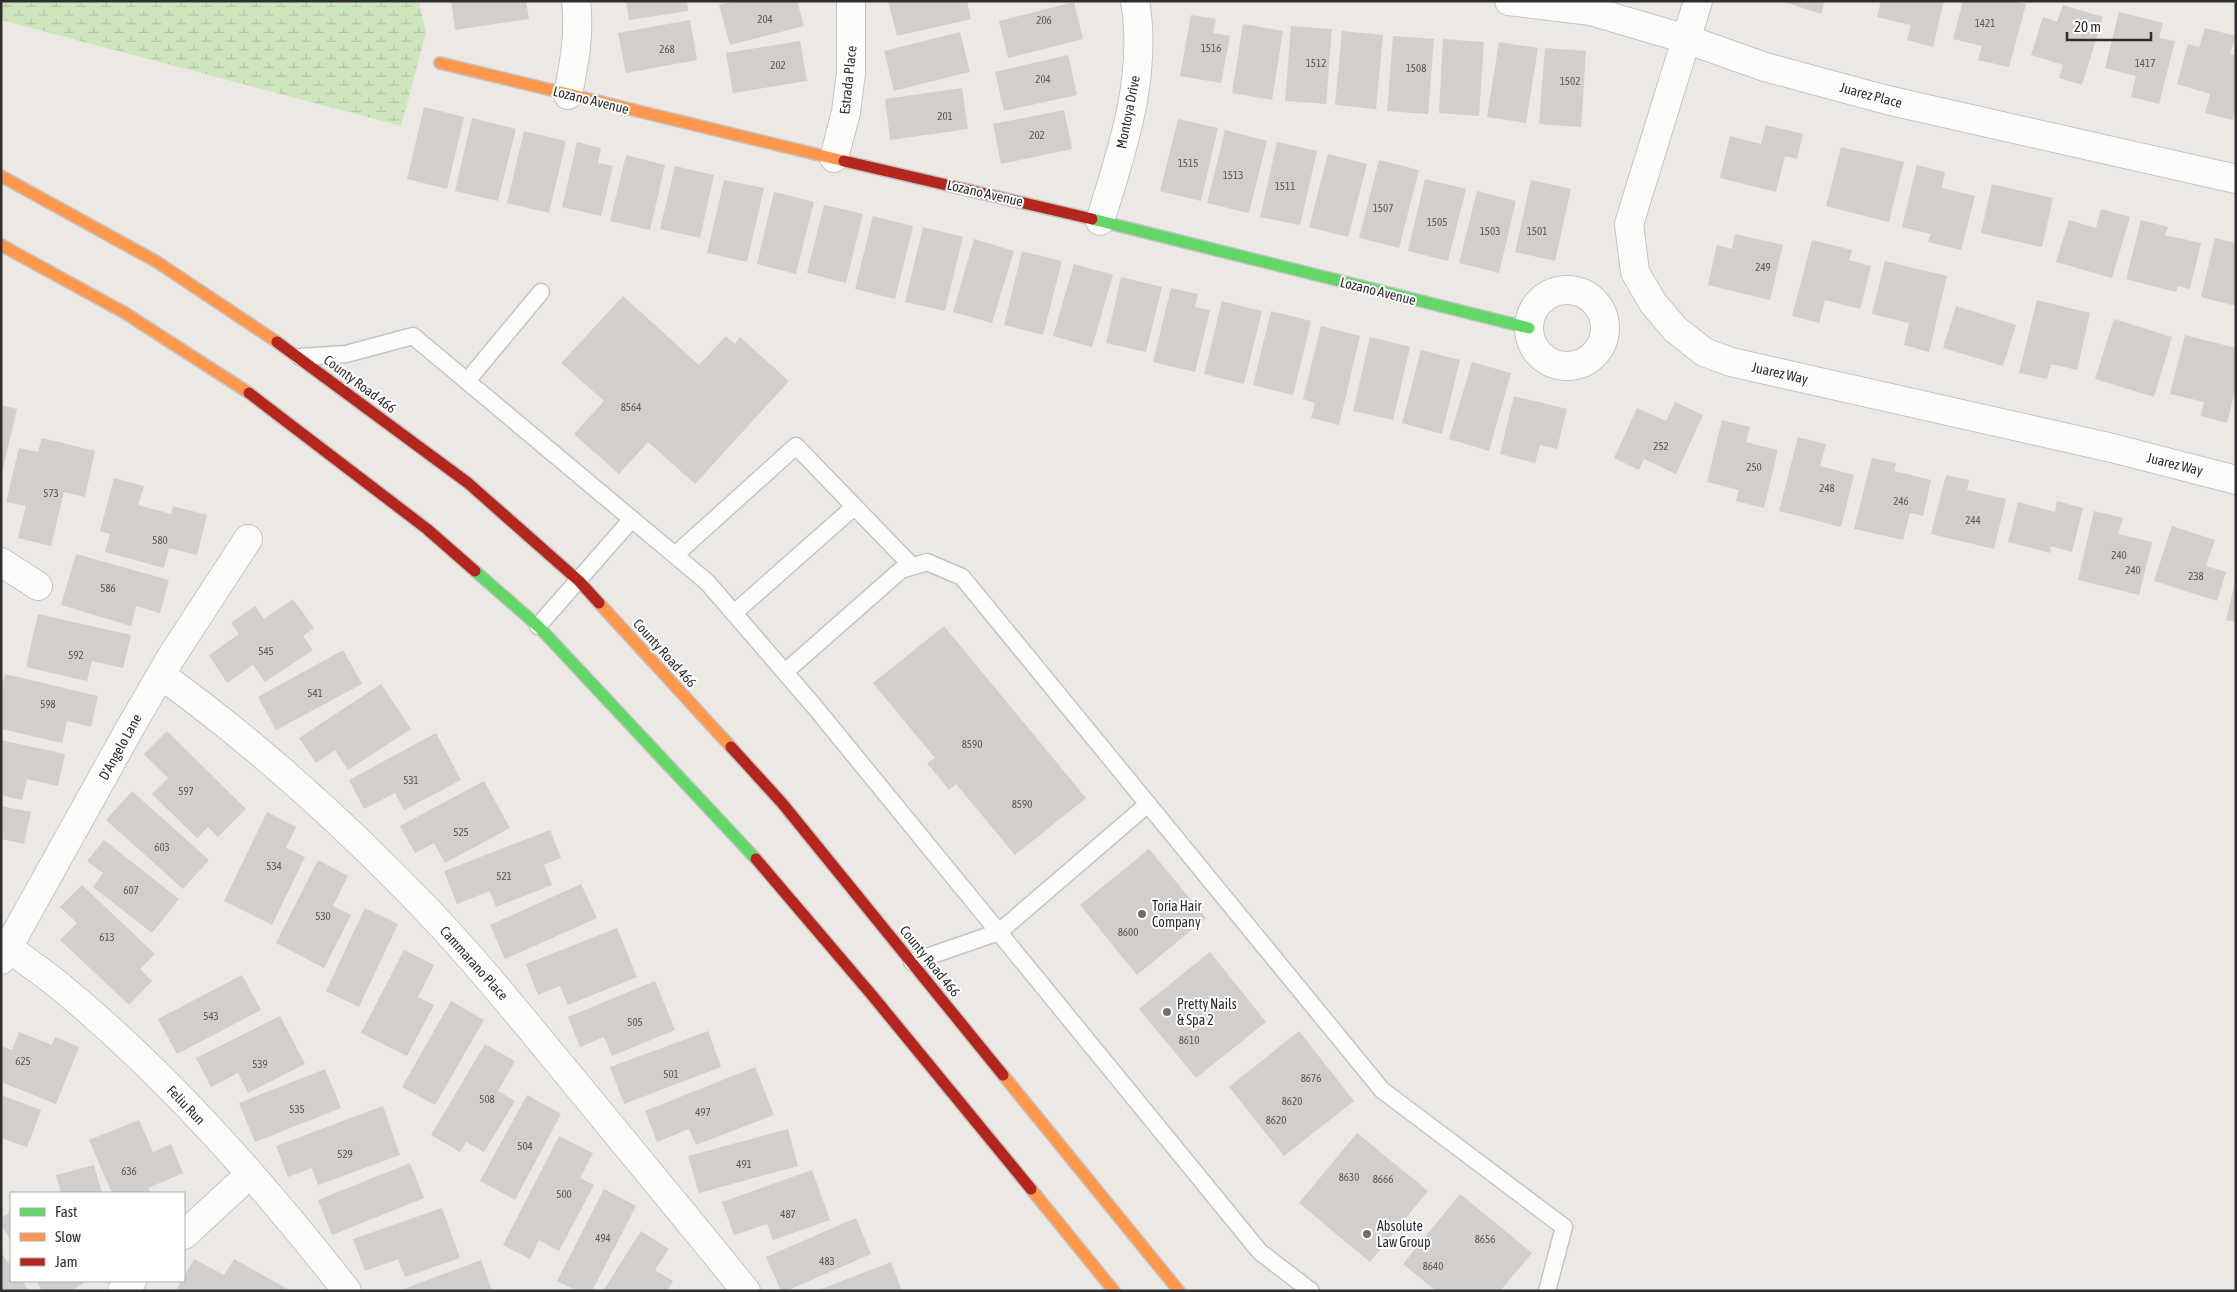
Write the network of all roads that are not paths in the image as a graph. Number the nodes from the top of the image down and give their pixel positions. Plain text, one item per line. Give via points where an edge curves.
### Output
1 (576, 1) edge
2 (851, 1) edge
3 (1135, 1) edge
4 (1509, 1) edge
5 (1698, 1) edge
6 (1686, 38) junction
7 (440, 64) dead end
8 (568, 95) junction
9 (834, 158) junction
10 (1, 176) edge
11 (2236, 179) edge
12 (1100, 221) junction
13 (1, 245) edge
14 (541, 292) dead end
15 (1529, 328) dead end
16 (300, 357) junction
17 (467, 381) junction
18 (2236, 480) edge
19 (854, 507) junction
20 (632, 519) junction
21 (248, 539) dead end
22 (675, 555) junction
23 (1, 562) edge
24 (912, 566) junction
25 (579, 580) junction
26 (38, 586) dead end
27 (734, 613) junction
28 (538, 626) junction
29 (785, 672) junction
30 (161, 675) junction
31 (1148, 804) junction
32 (999, 932) junction
33 (4, 950) edge
34 (912, 962) junction
35 (250, 1174) junction
36 (185, 1234) edge
37 (131, 1282) edge
38 (122, 1291) edge
39 (347, 1291) edge
40 (746, 1291) edge
41 (1114, 1291) edge
42 (1179, 1291) edge
43 (1311, 1291) edge
44 (1547, 1291) edge

1 - 8 street via 577,50
2 - 9 street, Estrada Place via 851,73 846,112
3 - 12 street, Montoya Drive via 1138,46 1135,91
4 - 6 street, Juarez Place via 1591,11
5 - 6 street, Juarez Way
6 - 11 street, Juarez Place via 1765,67 1887,100
6 - 18 street, Juarez Way via 1629,224 1635,272 1648,295 1675,329 1704,352 1731,362 2102,446
7 - 8 main road, Lozano Avenue
8 - 9 main road, Lozano Avenue
9 - 12 main road, Lozano Avenue
10 - 16 main road, County Road 466 via 157,262
12 - 15 main road, Lozano Avenue
13 - 28 main road via 126,314 247,392 427,529
14 - 17 lane
16 - 17 lane via 346,354 413,336
16 - 25 main road, County Road 466 via 468,483
17 - 20 lane
19 - 22 lane via 796,446
19 - 24 lane
19 - 27 lane
20 - 22 lane
20 - 25 lane
21 - 30 street, D'Angelo Lane
22 - 27 lane via 707,582
23 - 26 street
24 - 29 lane via 901,570
24 - 31 lane via 927,562 962,578
25 - 28 lane
25 - 34 main road, County Road 466 via 782,803
27 - 29 lane
28 - 41 main road via 745,846 871,994
29 - 32 lane
30 - 33 street, D'Angelo Lane
30 - 40 street, Cammarano Place via 210,710 297,784 430,914 508,1001
31 - 32 lane
31 - 44 lane via 1382,1090 1564,1227
32 - 34 lane
32 - 43 lane via 1260,1252
33 - 35 street, Feliu Run via 56,983 115,1035 172,1090
34 - 42 main road, County Road 466
35 - 36 street
35 - 39 street, Feliu Run
37 - 38 street

